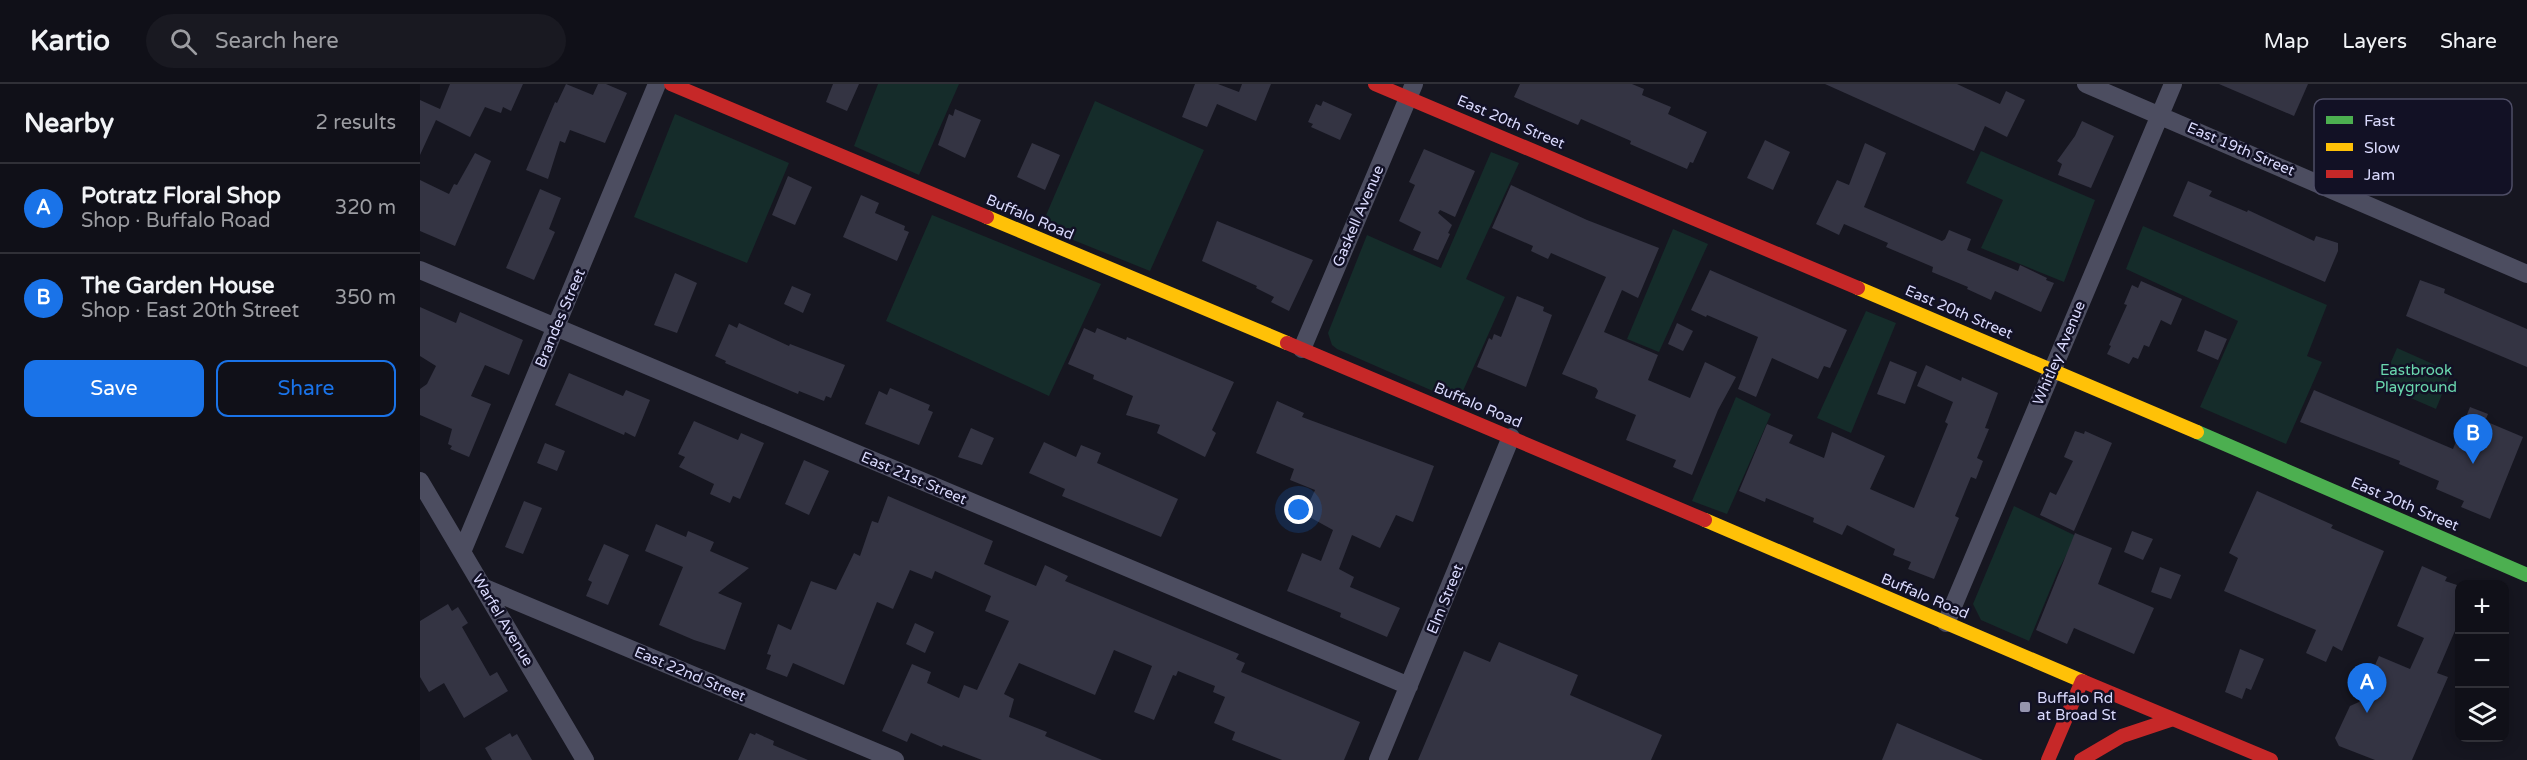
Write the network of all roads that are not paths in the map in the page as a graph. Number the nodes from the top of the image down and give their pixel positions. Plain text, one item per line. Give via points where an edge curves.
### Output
1 (657, 84) edge
2 (671, 84) edge
3 (1375, 84) edge
4 (2086, 84) edge
5 (2173, 84) edge
6 (1412, 91) edge
7 (2160, 115) junction
8 (2314, 182) edge
9 (2345, 195) edge
10 (420, 270) edge
11 (2527, 274) edge
12 (557, 326) junction
13 (1302, 349) junction
14 (2052, 370) junction
15 (1511, 437) junction
16 (420, 481) edge
17 (462, 552) junction
18 (2527, 575) edge
19 (485, 588) junction
20 (1946, 622) junction
21 (2082, 681) junction
22 (1409, 686) junction
23 (2173, 719) junction
24 (585, 760) edge
25 (895, 760) edge
26 (1378, 760) edge
27 (2048, 760) edge
28 (2081, 760) edge
29 (2271, 760) edge

1 - 12 street, Brandes Street
2 - 13 main road, Buffalo Road
3 - 6 main road, East 20th Street
4 - 7 street, East 19th Street
5 - 7 street, Whitley Avenue
6 - 13 street, Gaskell Avenue
6 - 14 main road, East 20th Street
7 - 8 street, East 19th Street
7 - 14 street, Whitley Avenue
9 - 11 street, East 19th Street
10 - 12 street, East 21st Street
12 - 17 street, Brandes Street
12 - 22 street, East 21st Street
13 - 15 main road, Buffalo Road
14 - 18 main road, East 20th Street
14 - 20 street, Whitley Avenue
15 - 20 main road, Buffalo Road
15 - 22 street, Elm Street
16 - 17 street, Warfel Avenue
17 - 19 street, Warfel Avenue
19 - 24 street, Warfel Avenue
19 - 25 street, East 22nd Street
20 - 21 main road, Buffalo Road
21 - 23 main road, Buffalo Road
21 - 27 main road
22 - 26 street, Elm Street
23 - 28 main road via 2122,736
23 - 29 main road, Buffalo Road

